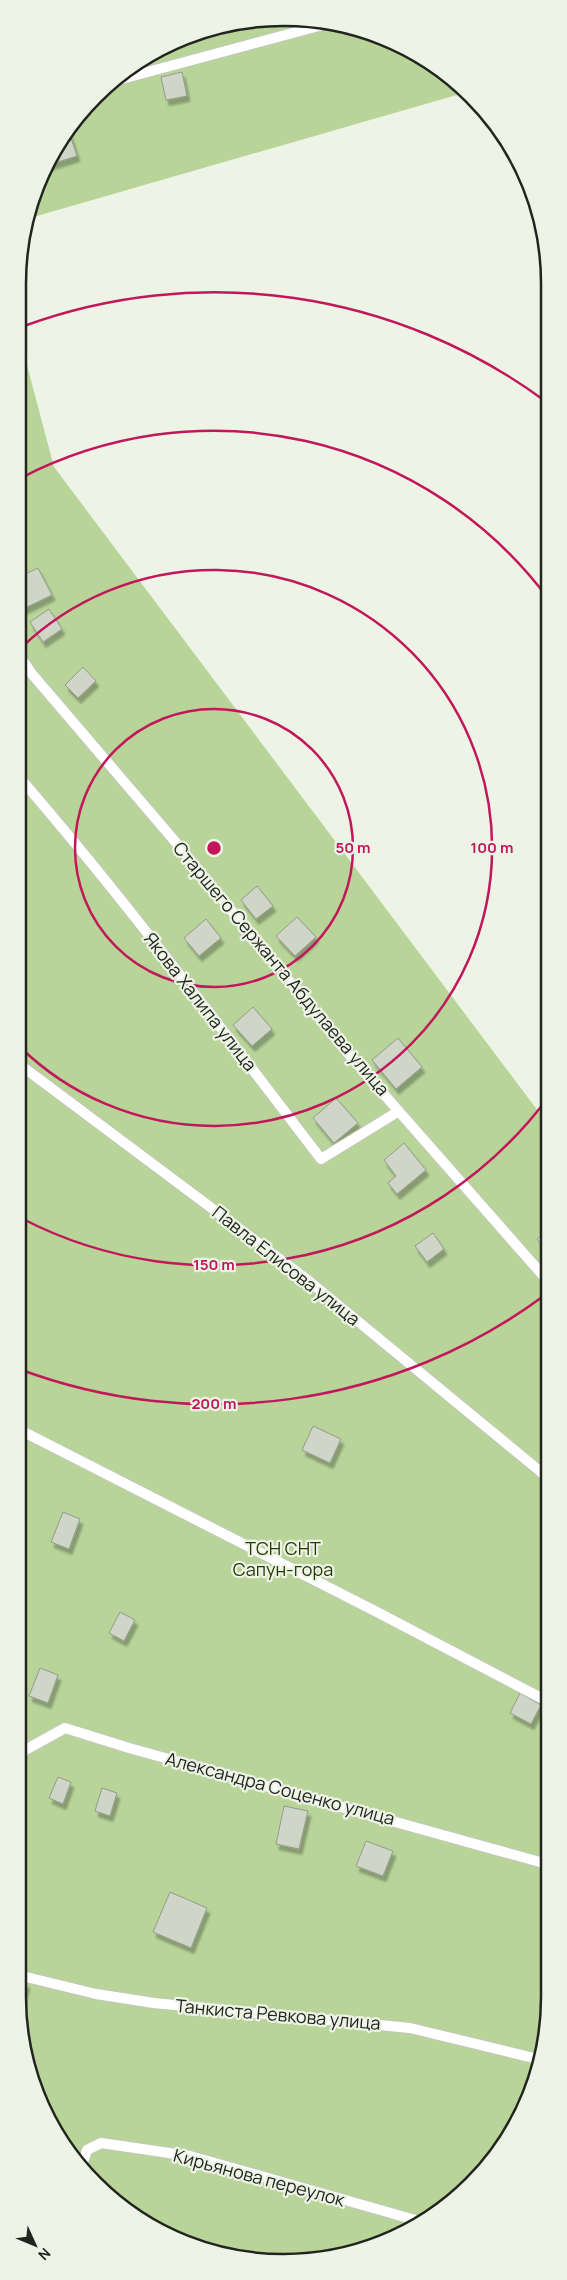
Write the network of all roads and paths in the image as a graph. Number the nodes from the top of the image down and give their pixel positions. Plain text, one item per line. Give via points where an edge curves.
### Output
1 (315, 28) edge
2 (131, 77) edge
3 (26, 665) edge
4 (26, 784) edge
5 (26, 1069) edge
6 (399, 1111) junction
7 (541, 1273) edge
8 (26, 1433) edge
9 (541, 1472) edge
10 (541, 1698) edge
11 (26, 1750) edge
12 (541, 1862) edge
13 (26, 1977) edge
14 (533, 2058) edge
15 (84, 2159) edge
16 (411, 2220) edge

1 - 2 lane
3 - 6 lane, Старшего Сержанта Абдулаева улица
4 - 6 lane, Якова Халипа улица via 321,1159
5 - 9 lane, Павла Елисова улица via 309,1280
6 - 7 lane, Старшего Сержанта Абдулаева улица
8 - 10 lane
11 - 12 lane, Александра Соценко улица via 65,1728
13 - 14 lane, Танкиста Ревкова улица via 154,2004 410,2028
15 - 16 lane, Кирьянова переулок via 87,2150 101,2143 190,2156

